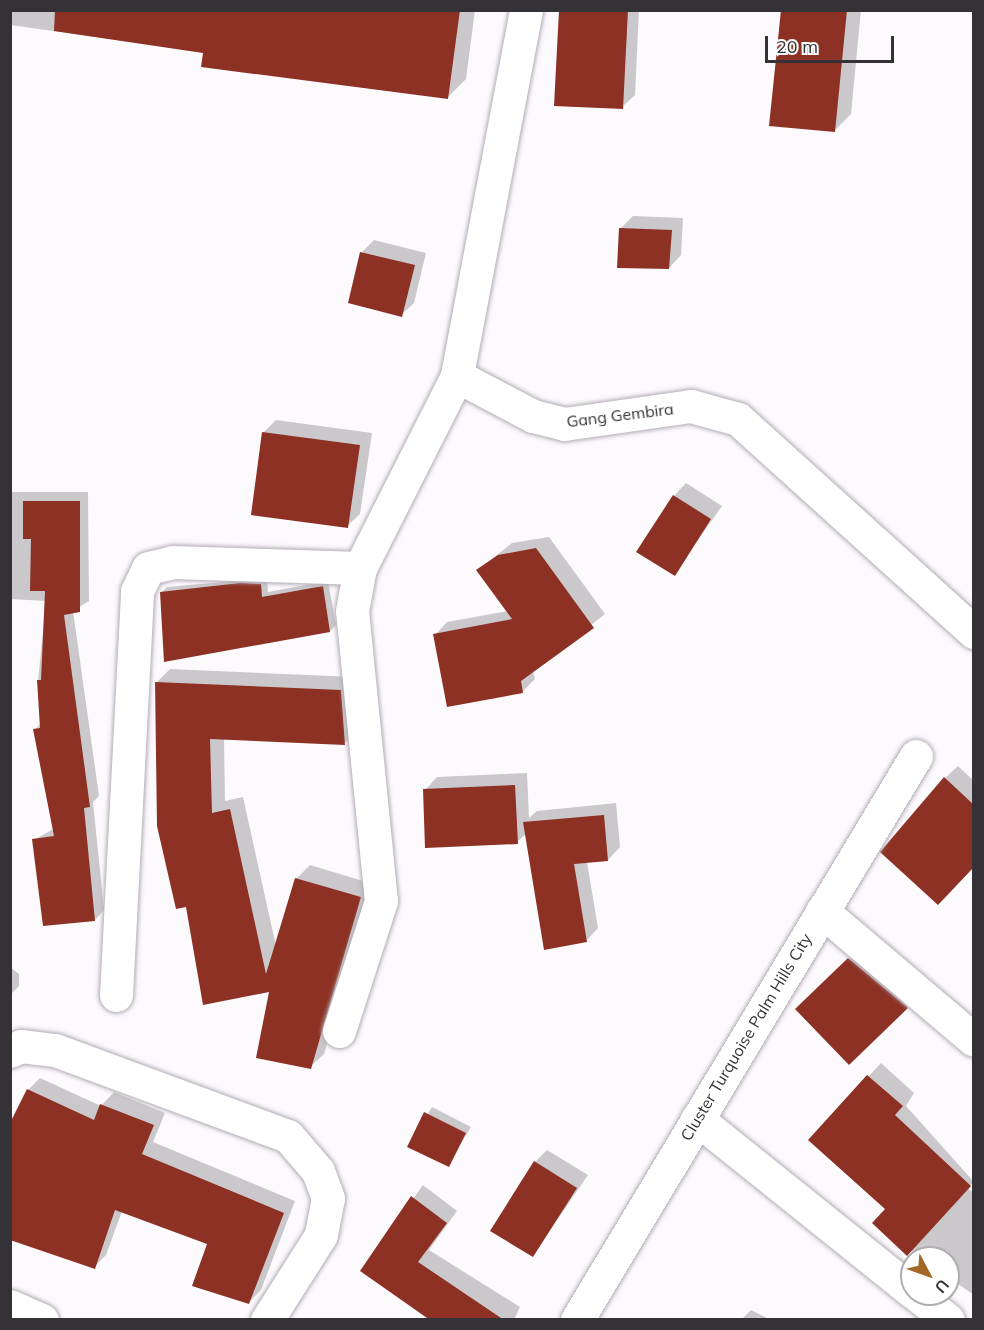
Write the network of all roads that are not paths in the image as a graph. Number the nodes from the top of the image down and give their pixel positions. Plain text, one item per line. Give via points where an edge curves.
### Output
1 (526, 10) edge
2 (457, 376) junction
3 (360, 568) junction
4 (974, 632) edge
5 (916, 756) dead end
6 (822, 911) junction
7 (116, 995) dead end
8 (339, 1031) dead end
9 (974, 1040) edge
10 (10, 1051) edge
11 (697, 1119) junction
12 (900, 1285) edge
13 (10, 1306) edge
14 (42, 1320) edge
15 (267, 1320) edge
16 (577, 1320) edge

1 - 2 street
2 - 3 street
2 - 4 street, Gang Gembira via 533,416 564,424 691,406 738,419
3 - 7 street via 173,562 148,568 137,591
3 - 8 street via 352,611 381,901
5 - 6 street, Cluster Turquoise Palm Hills City
6 - 9 street
6 - 11 street, Cluster Turquoise Palm Hills City
10 - 15 street via 21,1046 55,1050 288,1136 318,1172 328,1198 321,1235
11 - 12 street
11 - 16 street, Cluster Turquoise Palm Hills City
13 - 14 street

